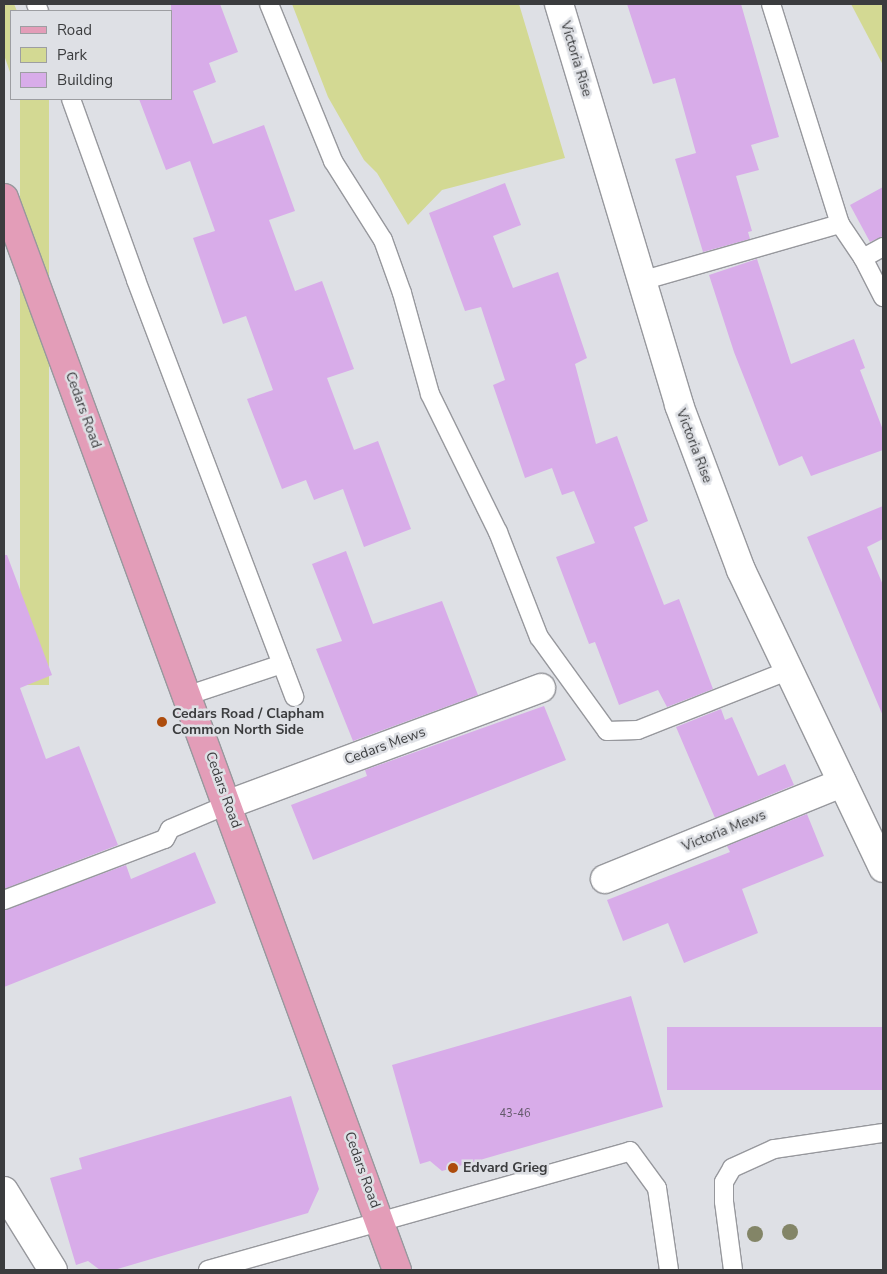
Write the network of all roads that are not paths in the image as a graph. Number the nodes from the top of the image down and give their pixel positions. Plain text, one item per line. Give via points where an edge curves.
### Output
1 (269, 4) edge
2 (558, 4) edge
3 (771, 4) edge
4 (71, 100) edge
5 (4, 198) edge
6 (840, 224) junction
7 (883, 247) edge
8 (863, 258) junction
9 (641, 281) junction
10 (883, 297) edge
11 (282, 664) junction
12 (787, 671) junction
13 (541, 688) dead end
14 (189, 695) junction
15 (294, 697) dead end
16 (842, 783) junction
17 (229, 804) junction
18 (883, 868) edge
19 (604, 879) dead end
20 (4, 900) edge
21 (883, 1133) edge
22 (4, 1192) edge
23 (381, 1220) junction
24 (53, 1270) edge
25 (208, 1270) edge
26 (398, 1270) edge
27 (669, 1270) edge
28 (733, 1270) edge

1 - 12 lane via 333,161 383,240 402,293 430,394 498,532 539,637 607,731 638,730
2 - 9 street, Victoria Rise
3 - 6 lane
4 - 11 lane
5 - 14 main road, Cedars Road
6 - 8 lane
6 - 9 lane
7 - 8 lane
8 - 10 lane
9 - 12 street, Victoria Rise via 679,405 741,570
11 - 14 lane
11 - 15 lane
12 - 16 street, Victoria Rise
13 - 17 street, Cedars Mews
14 - 17 main road, Cedars Road
16 - 18 street, Victoria Rise
16 - 19 street, Victoria Mews
17 - 20 lane via 170,828 165,839
17 - 23 main road, Cedars Road
21 - 28 lane via 774,1149 732,1168 724,1182 724,1202
22 - 24 street
23 - 25 lane
23 - 26 main road, Cedars Road
23 - 27 lane via 630,1151 657,1188

